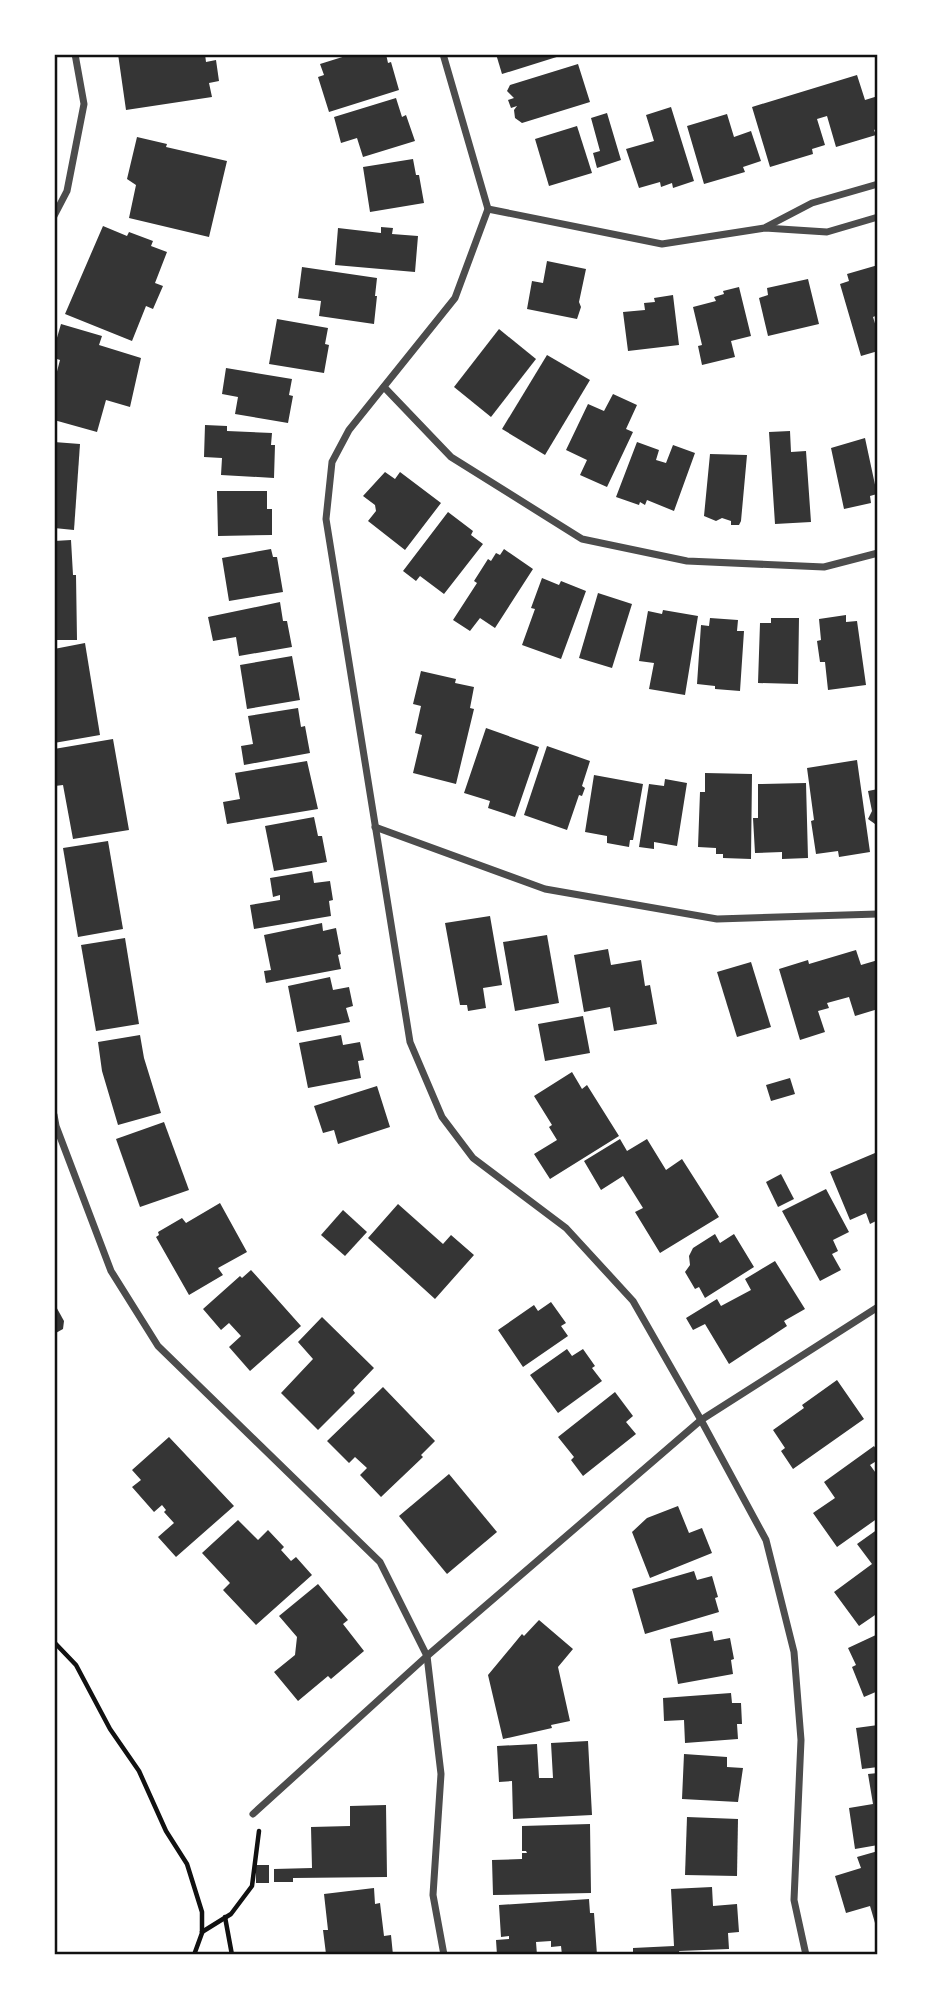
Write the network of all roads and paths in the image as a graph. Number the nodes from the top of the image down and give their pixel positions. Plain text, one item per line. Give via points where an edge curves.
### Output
1 (75, 54) edge
2 (443, 54) edge
3 (878, 184) edge
4 (488, 209) junction
5 (54, 216) edge
6 (878, 217) edge
7 (765, 228) junction
8 (384, 387) junction
9 (878, 553) edge
10 (375, 827) junction
11 (878, 915) edge
12 (54, 1115) edge
13 (878, 1307) edge
14 (701, 1420) junction
15 (54, 1642) edge
16 (427, 1656) junction
17 (263, 1805) junction
18 (253, 1814) dead end
19 (225, 1917) junction
20 (202, 1933) junction
21 (194, 1955) edge
22 (232, 1955) edge
23 (444, 1955) edge
24 (806, 1955) edge

1 - 5 street via 84,104 67,191
2 - 4 street
3 - 7 street via 812,203
4 - 7 street via 662,244
4 - 8 street via 455,298
6 - 7 street via 827,232
8 - 9 street via 451,457 582,539 687,561 742,564 824,567
8 - 10 street via 349,430 331,462 326,519
10 - 11 street via 545,889 718,919
10 - 14 street via 410,1042 442,1117 473,1158 566,1228 633,1301
12 - 16 street via 111,1271 158,1346 380,1562
13 - 14 street
14 - 16 street
14 - 24 street via 766,1541 794,1652 801,1741 794,1900
15 - 20 path via 76,1665 187,1864 202,1912
16 - 17 street
16 - 23 street via 441,1774 433,1895
17 - 18 street
17 - 19 path via 252,1886
19 - 20 path
19 - 22 path
20 - 21 path

